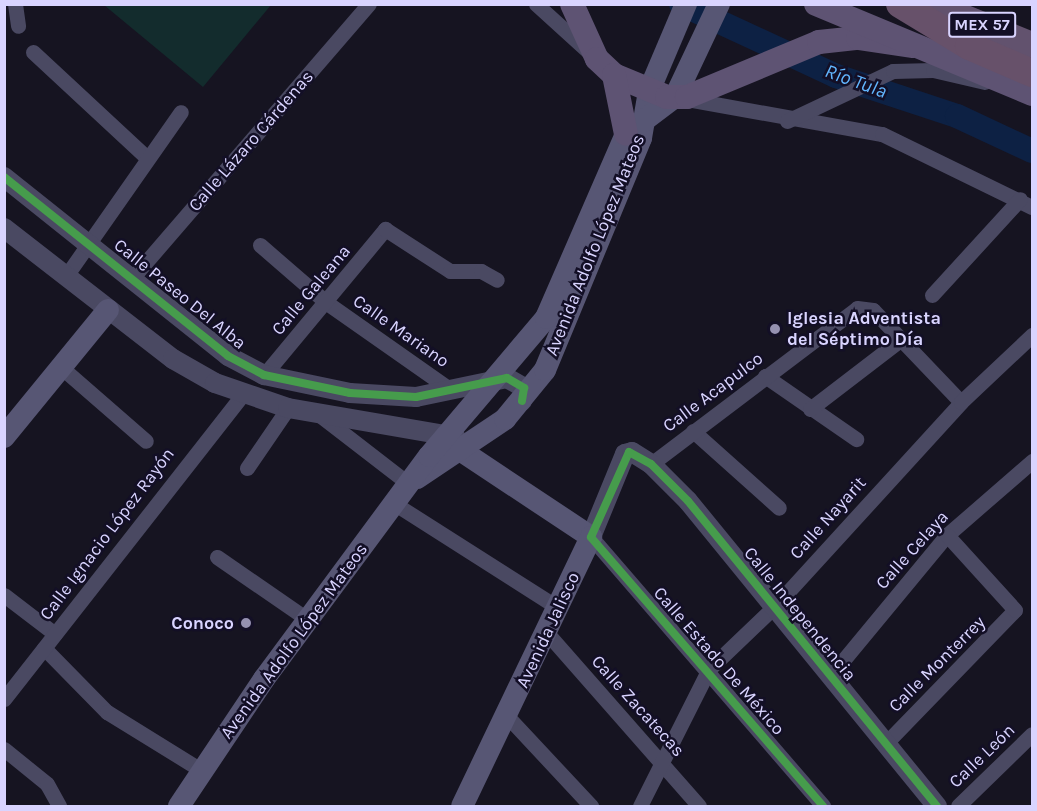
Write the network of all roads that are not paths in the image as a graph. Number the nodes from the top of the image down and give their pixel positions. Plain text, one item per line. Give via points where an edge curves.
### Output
1 (15, 4) edge
2 (369, 4) edge
3 (536, 4) edge
4 (686, 4) edge
5 (719, 4) edge
6 (900, 4) edge
7 (931, 4) edge
8 (978, 4) edge
9 (573, 6) edge
10 (822, 7) edge
11 (18, 26) dead end
12 (1032, 27) edge
13 (962, 42) junction
14 (1032, 45) edge
15 (913, 46) junction
16 (33, 52) dead end
17 (606, 67) junction
18 (1032, 73) edge
19 (1006, 84) junction
20 (649, 91) junction
21 (1032, 94) edge
22 (675, 97) junction
23 (181, 112) dead end
24 (788, 121) junction
25 (635, 126) junction
26 (146, 157) junction
27 (4, 177) edge
28 (1026, 203) edge
29 (4, 228) edge
30 (91, 242) junction
31 (260, 245) dead end
32 (66, 276) junction
33 (133, 277) junction
34 (497, 280) dead end
35 (932, 295) dead end
36 (327, 303) junction
37 (108, 310) junction
38 (197, 332) junction
39 (1032, 335) edge
40 (900, 340) junction
41 (173, 359) junction
42 (62, 368) junction
43 (264, 375) junction
44 (765, 376) junction
45 (497, 379) junction
46 (452, 391) junction
47 (242, 395) junction
48 (522, 401) junction
49 (961, 402) junction
50 (288, 408) junction
51 (810, 409) junction
52 (317, 413) junction
53 (693, 431) junction
54 (4, 437) edge
55 (856, 439) dead end
56 (146, 441) dead end
57 (451, 445) junction
58 (629, 452) joint
59 (1032, 461) edge
60 (651, 464) junction
61 (247, 468) dead end
62 (412, 482) junction
63 (395, 504) junction
64 (779, 508) dead end
65 (947, 535) junction
66 (591, 537) junction
67 (217, 557) dead end
68 (4, 595) edge
69 (775, 606) junction
70 (558, 609) junction
71 (308, 619) junction
72 (546, 633) junction
73 (55, 634) junction
74 (44, 648) junction
75 (709, 669) junction
76 (831, 675) junction
77 (4, 699) edge
78 (508, 717) junction
79 (1032, 734) edge
80 (886, 743) junction
81 (4, 750) edge
82 (660, 760) junction
83 (201, 770) junction
84 (810, 800) edge
85 (467, 804) edge
86 (59, 807) edge
87 (179, 807) edge
88 (591, 807) edge
89 (640, 807) edge
90 (699, 807) edge
91 (823, 807) edge
92 (937, 807) edge
93 (958, 807) edge

1 - 11 street
2 - 33 street, Calle Lázaro Cárdenas
3 - 17 street
4 - 20 main road
5 - 22 main road via 696,60
6 - 13 highway
7 - 14 highway, MEX 57
8 - 12 highway, MEX 57
9 - 17 main road
10 - 13 main road via 890,20
10 - 15 main road
13 - 18 highway
15 - 19 main road
15 - 22 main road via 858,38 819,42
16 - 26 street
17 - 20 main road
17 - 25 main road
19 - 21 main road
19 - 24 street via 933,70 893,71
20 - 22 main road
20 - 25 main road, Avenida Adolfo López Mateos
22 - 24 street
22 - 25 main road
23 - 26 street
24 - 28 street via 882,134
25 - 45 main road via 546,318
25 - 48 main road, Avenida Adolfo López Mateos via 641,138 560,338
26 - 30 street
27 - 30 street, Calle Paseo Del Alba
28 - 35 street
29 - 32 street
30 - 32 street
30 - 33 street, Calle Paseo Del Alba
31 - 36 street, Calle Mariano
32 - 37 street
33 - 38 street, Calle Paseo Del Alba
34 - 36 street, Calle Galeana via 481,271 450,271 385,229
36 - 43 street, Calle Galeana
36 - 46 street, Calle Mariano
37 - 41 street
37 - 42 main road
38 - 41 street via 187,356
38 - 43 street, Calle Paseo Del Alba
39 - 49 street, Calle Nayarit
40 - 44 street, Calle Acapulco via 873,310 857,308
40 - 49 street, Calle Acapulco
40 - 51 street
41 - 47 street
42 - 54 main road
42 - 56 street
43 - 46 street, Calle Paseo Del Alba via 384,396
44 - 51 street
44 - 53 street, Calle Acapulco
45 - 46 street, Calle Paseo Del Alba
45 - 48 street via 520,383
45 - 57 main road, Avenida Adolfo López Mateos
47 - 50 street
47 - 73 street, Calle Ignacio López Rayón
48 - 57 main road, Avenida Adolfo López Mateos via 491,428
49 - 69 street, Calle Nayarit
50 - 52 street
50 - 61 street
51 - 55 street
52 - 57 street
52 - 62 street
53 - 60 street, Calle Acapulco
53 - 64 street
57 - 62 main road, Avenida Adolfo López Mateos
57 - 66 main road, Calle Estado De México
58 - 60 street, Calle Independencia
58 - 66 street, Avenida Jalisco
59 - 65 street, Calle Celaya
60 - 69 street, Calle Independencia
62 - 63 main road, Avenida Adolfo López Mateos
63 - 70 street
63 - 71 main road, Avenida Adolfo López Mateos
65 - 76 street, Calle Celaya
65 - 80 street, Calle Monterrey via 1015,610
66 - 70 main road, Avenida Jalisco
66 - 75 street, Calle Estado De México
67 - 71 street
68 - 73 street
69 - 75 street, Calle Nayarit
69 - 76 street, Calle Independencia
70 - 72 main road, Avenida Jalisco
71 - 83 main road, Avenida Adolfo López Mateos
72 - 78 main road, Avenida Jalisco
72 - 82 street, Calle Zacatecas
73 - 74 street, Calle Ignacio López Rayón
74 - 77 street, Calle Ignacio López Rayón
74 - 83 street via 107,712
75 - 82 street, Calle Nayarit
75 - 84 street, Calle Estado De México
76 - 80 street, Calle Independencia
78 - 85 main road, Avenida Jalisco
78 - 88 street
79 - 93 street, Calle León
80 - 92 street, Calle Independencia
81 - 86 street via 48,784
82 - 89 street, Calle Nayarit
82 - 90 street, Calle Zacatecas
83 - 87 main road, Avenida Adolfo López Mateos
84 - 91 street, Calle Estado De México

